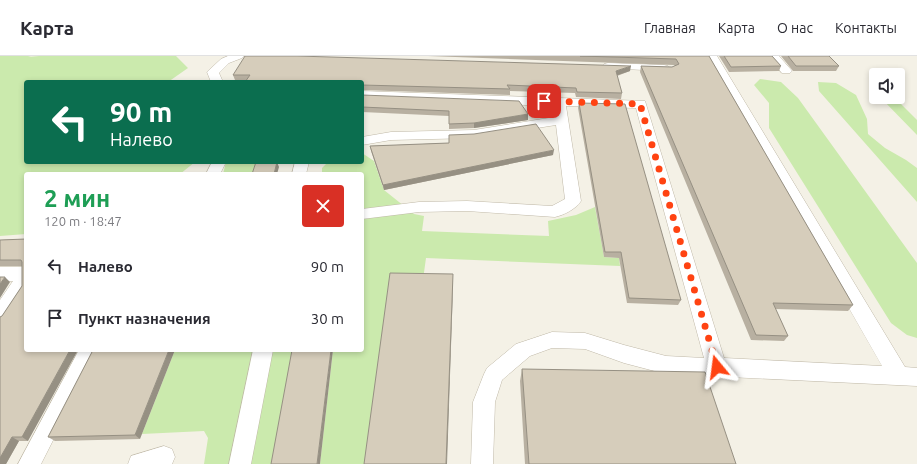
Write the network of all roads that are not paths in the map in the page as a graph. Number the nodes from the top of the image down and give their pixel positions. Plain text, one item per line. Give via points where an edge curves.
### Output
1 (238, 56) edge
2 (711, 56) edge
3 (773, 56) edge
4 (593, 66) edge
5 (670, 68) edge
6 (786, 71) dead end
7 (216, 80) edge
8 (364, 95) edge
9 (559, 102) junction
10 (562, 120) junction
11 (364, 141) edge
12 (364, 214) edge
13 (0, 274) edge
14 (24, 275) edge
15 (24, 278) edge
16 (0, 315) edge
17 (88, 352) edge
18 (263, 352) edge
19 (717, 367) junction
20 (899, 376) junction
21 (917, 377) edge
22 (164, 456) dead end
23 (30, 464) edge
24 (139, 464) edge
25 (240, 464) edge
26 (482, 464) edge

1 - 7 lane via 225,61 213,72
2 - 20 lane
3 - 6 lane
4 - 5 lane
8 - 9 lane
9 - 10 lane
9 - 19 lane via 640,104
10 - 11 lane via 474,134 391,136
10 - 12 lane via 573,202 555,212 435,206
13 - 14 lane
15 - 16 lane
17 - 23 lane
18 - 25 lane
19 - 20 lane
19 - 26 lane via 666,364 585,341 552,340 522,350 494,374 484,402
20 - 21 lane
22 - 24 lane

